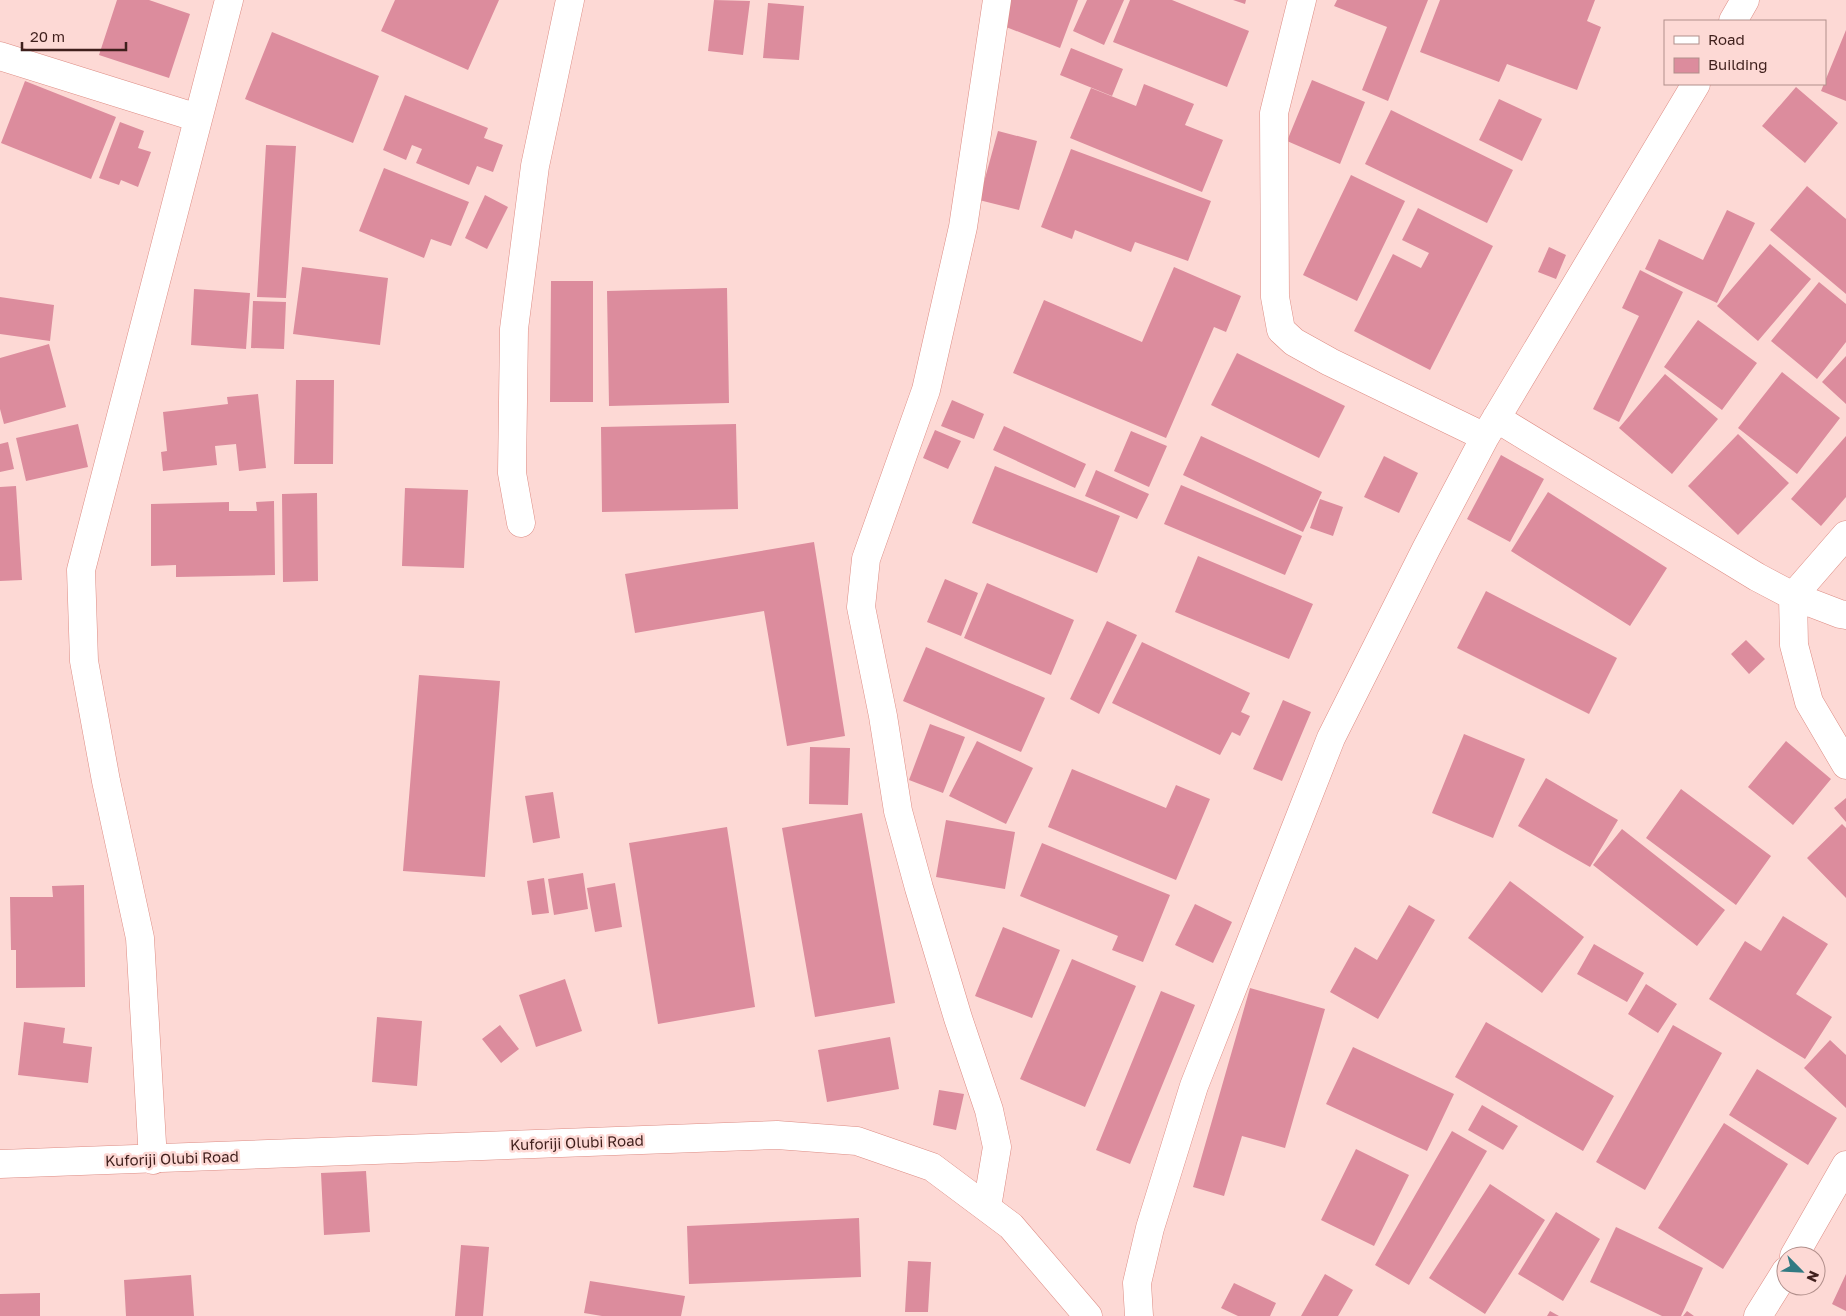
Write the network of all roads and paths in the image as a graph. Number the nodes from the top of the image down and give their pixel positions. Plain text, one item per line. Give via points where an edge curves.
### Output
1 (229, 0) edge
2 (570, 0) edge
3 (998, 0) edge
4 (1302, 0) edge
5 (1745, 0) edge
6 (1734, 20) edge
7 (0, 56) edge
8 (1695, 85) edge
9 (198, 118) junction
10 (1490, 428) junction
11 (521, 523) dead end
12 (1846, 535) edge
13 (1793, 596) junction
14 (1846, 615) edge
15 (1846, 765) edge
16 (153, 1160) junction
17 (0, 1164) edge
18 (1846, 1165) edge
19 (987, 1207) junction
20 (1800, 1246) edge
21 (1776, 1287) edge
22 (1088, 1316) edge
23 (1139, 1316) edge
24 (1758, 1316) edge

1 - 9 street
2 - 11 street via 535,166 514,329 512,473
3 - 19 street via 963,227 928,380 866,559 861,606 898,811 921,898 989,1110 997,1147
4 - 10 street via 1274,113 1274,297 1281,330 1294,342 1330,362
5 - 6 street
7 - 9 street
8 - 10 street
9 - 16 street via 81,570 84,661 140,938
10 - 13 street
10 - 23 street via 1331,738 1194,1086 1136,1283
12 - 13 street
13 - 14 street
13 - 15 street via 1794,644 1809,702
16 - 17 street, Kuforiji Olubi Road
16 - 19 street, Kuforiji Olubi Road via 776,1135 857,1141 932,1167
18 - 20 street
19 - 22 street, Kuforiji Olubi Road via 1011,1226
21 - 24 street

